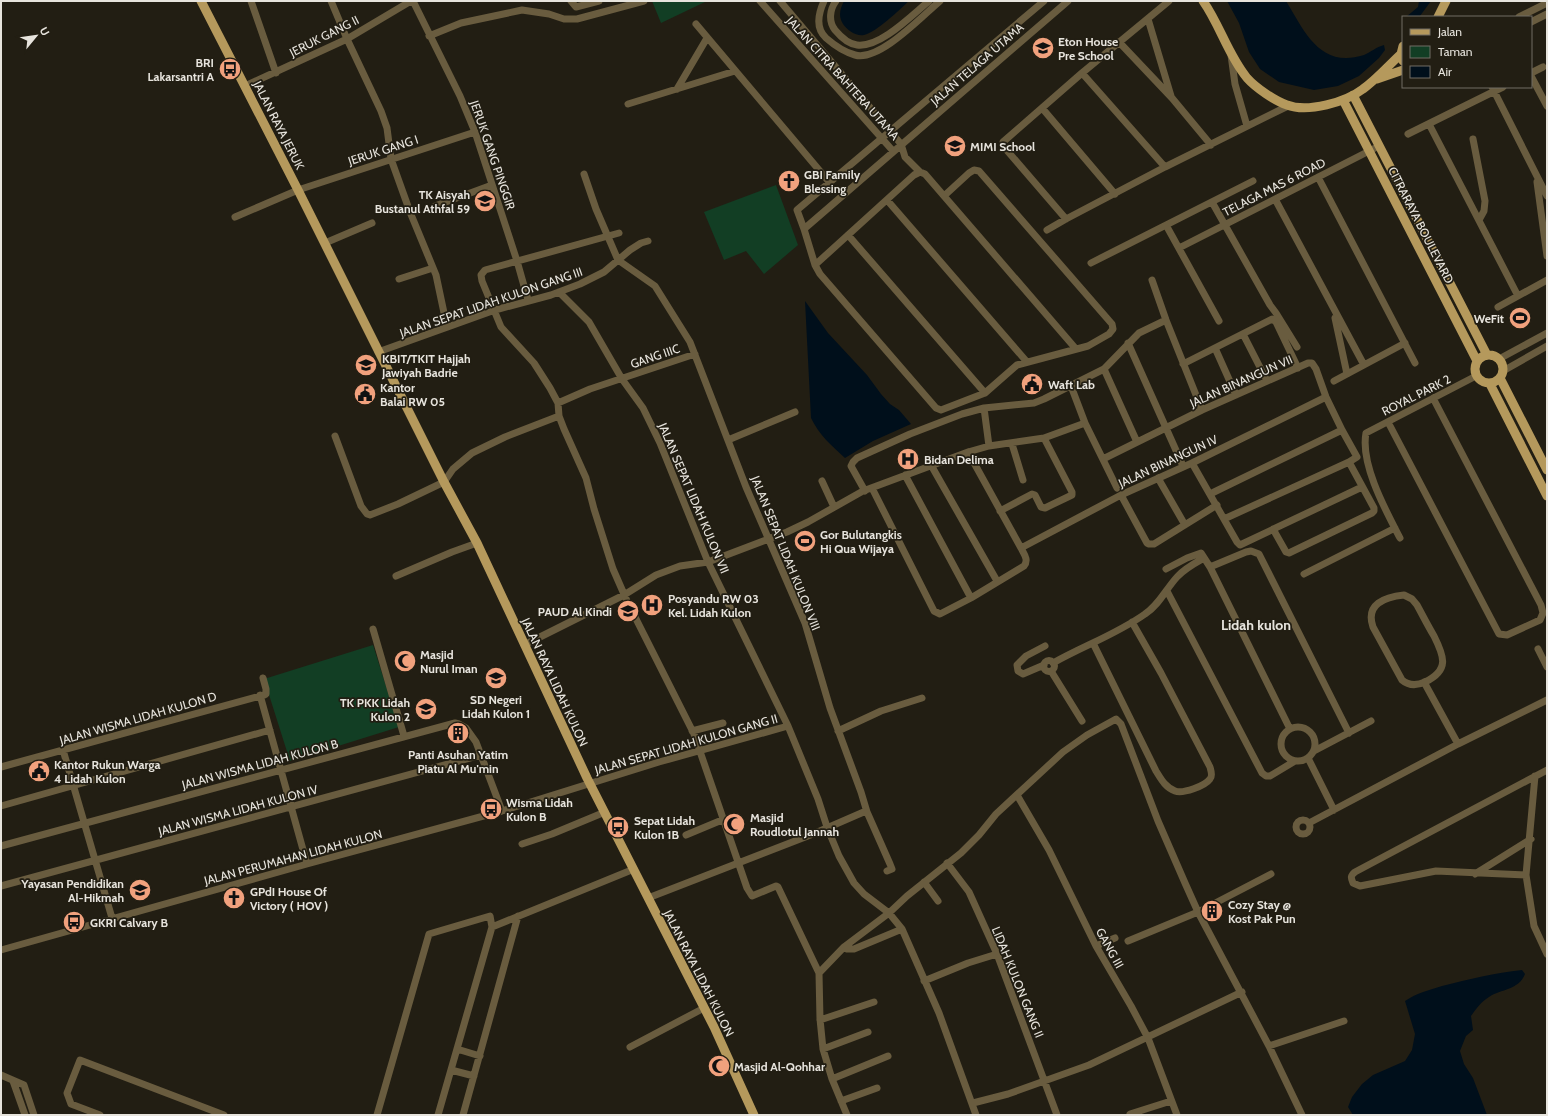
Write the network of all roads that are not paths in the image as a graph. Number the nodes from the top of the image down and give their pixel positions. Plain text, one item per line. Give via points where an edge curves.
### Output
1 (201, 1) edge
2 (251, 1) edge
3 (331, 1) edge
4 (412, 1) edge
5 (571, 1) edge
6 (599, 1) edge
7 (644, 1) edge
8 (760, 1) edge
9 (780, 1) edge
10 (824, 1) edge
11 (836, 1) edge
12 (929, 1) edge
13 (940, 1) edge
14 (1044, 1) edge
15 (1068, 1) edge
16 (1169, 1) edge
17 (1203, 1) edge
18 (1446, 1) edge
19 (1547, 3) edge
20 (1440, 13) edge
21 (1547, 14) edge
22 (1521, 16) edge
23 (1148, 19) junction
24 (1532, 22) edge
25 (696, 24) dead end
26 (429, 36) junction
27 (707, 38) junction
28 (347, 39) junction
29 (1119, 42) junction
30 (1230, 49) junction
31 (1402, 53) edge
32 (1543, 67) dead end
33 (1402, 70) edge
34 (735, 71) junction
35 (1532, 72) edge
36 (276, 73) junction
37 (1082, 73) junction
38 (1532, 78) edge
39 (1374, 80) junction
40 (245, 86) junction
41 (677, 89) junction
42 (1493, 89) edge
43 (1353, 95) junction
44 (1172, 98) junction
45 (1343, 100) junction
46 (628, 104) dead end
47 (1288, 106) junction
48 (1547, 106) edge
49 (1042, 108) junction
50 (1429, 124) junction
51 (1247, 126) junction
52 (890, 131) junction
53 (475, 132) junction
54 (1408, 134) dead end
55 (882, 138) junction
56 (1473, 138) dead end
57 (901, 144) junction
58 (1211, 145) junction
59 (1379, 146) junction
60 (894, 151) junction
61 (1370, 151) junction
62 (392, 159) junction
63 (1165, 167) junction
64 (920, 172) junction
65 (584, 174) dead end
66 (1536, 175) junction
67 (1318, 177) junction
68 (1253, 181) dead end
69 (830, 183) junction
70 (492, 186) junction
71 (298, 190) junction
72 (1115, 194) junction
73 (944, 196) junction
74 (1547, 196) edge
75 (1275, 199) junction
76 (887, 200) junction
77 (1212, 202) junction
78 (435, 206) dead end
79 (235, 217) dead end
80 (1066, 219) junction
81 (1478, 220) junction
82 (372, 223) dead end
83 (1166, 225) junction
84 (1224, 225) junction
85 (804, 229) junction
86 (1047, 230) dead end
87 (619, 234) dead end
88 (848, 235) junction
89 (608, 237) junction
90 (648, 241) dead end
91 (325, 243) junction
92 (1179, 248) junction
93 (1547, 256) edge
94 (618, 260) junction
95 (334, 261) joint
96 (517, 261) junction
97 (1091, 263) dead end
98 (815, 265) junction
99 (433, 268) junction
100 (399, 279) dead end
101 (1152, 280) dead end
102 (1547, 280) edge
103 (559, 292) junction
104 (1518, 296) junction
105 (528, 300) junction
106 (1498, 307) dead end
107 (1333, 308) junction
108 (495, 310) junction
109 (1166, 320) junction
110 (1219, 321) dead end
111 (447, 327) junction
112 (1547, 333) edge
113 (1243, 334) junction
114 (1128, 343) junction
115 (1405, 343) junction
116 (1547, 346) edge
117 (1297, 347) dead end
118 (1214, 348) junction
119 (1076, 349) junction
120 (378, 352) junction
121 (695, 354) junction
122 (1488, 355) junction
123 (1499, 359) junction
124 (1477, 361) junction
125 (1027, 362) junction
126 (1415, 363) dead end
127 (1183, 364) junction
128 (1364, 365) junction
129 (1298, 368) junction
130 (1104, 369) junction
131 (1347, 374) junction
132 (1502, 374) junction
133 (1476, 376) junction
134 (622, 379) junction
135 (1267, 381) junction
136 (1334, 382) dead end
137 (1490, 384) junction
138 (1071, 386) junction
139 (985, 393) junction
140 (1236, 395) junction
141 (1326, 397) junction
142 (1433, 398) junction
143 (558, 403) junction
144 (984, 408) junction
145 (1202, 410) junction
146 (795, 412) dead end
147 (559, 416) junction
148 (1388, 422) junction
149 (1085, 423) junction
150 (1166, 428) junction
151 (1342, 430) junction
152 (335, 436) dead end
153 (1044, 438) junction
154 (728, 440) junction
155 (1137, 442) junction
156 (1012, 444) junction
157 (989, 446) junction
158 (968, 452) junction
159 (1103, 459) junction
160 (1351, 461) junction
161 (1192, 463) junction
162 (931, 465) junction
163 (1183, 466) junction
164 (1547, 470) edge
165 (905, 475) junction
166 (1158, 478) junction
167 (1023, 480) dead end
168 (822, 481) dead end
169 (444, 482) junction
170 (1362, 487) junction
171 (868, 489) junction
172 (1119, 492) junction
173 (1210, 494) junction
174 (1547, 496) edge
175 (1217, 505) junction
176 (834, 507) junction
177 (1000, 511) junction
178 (1224, 520) junction
179 (1184, 525) junction
180 (1395, 528) junction
181 (1273, 530) junction
182 (1400, 538) dead end
183 (768, 539) junction
184 (477, 543) junction
185 (1021, 548) junction
186 (1204, 558) junction
187 (708, 562) junction
188 (1210, 567) junction
189 (1166, 569) dead end
190 (1304, 574) dead end
191 (396, 576) dead end
192 (997, 581) junction
193 (1167, 591) junction
194 (624, 595) junction
195 (971, 598) junction
196 (1132, 622) junction
197 (373, 629) dead end
198 (1093, 643) junction
199 (524, 645) junction
200 (1046, 646) dead end
201 (1538, 649) dead end
202 (1053, 663) junction
203 (1044, 665) junction
204 (1547, 667) edge
205 (1052, 671) junction
206 (263, 678) dead end
207 (1424, 682) junction
208 (260, 695) junction
209 (922, 698) dead end
210 (1547, 700) edge
211 (1371, 721) dead end
212 (1082, 722) dead end
213 (723, 723) dead end
214 (788, 726) junction
215 (1290, 729) junction
216 (270, 730) junction
217 (838, 730) junction
218 (692, 731) junction
219 (1349, 733) junction
220 (404, 736) junction
221 (1458, 744) junction
222 (63, 750) junction
223 (700, 750) junction
224 (1314, 751) junction
225 (481, 755) junction
226 (1308, 758) junction
227 (1295, 761) junction
228 (1, 767) edge
229 (281, 770) junction
230 (1547, 770) edge
231 (1535, 776) junction
232 (590, 784) junction
233 (73, 786) junction
234 (1017, 794) junction
235 (1, 806) edge
236 (291, 806) junction
237 (1334, 810) junction
238 (502, 811) junction
239 (866, 811) junction
240 (604, 812) junction
241 (722, 820) junction
242 (1309, 823) dead end
243 (84, 824) junction
244 (827, 828) junction
245 (686, 835) dead end
246 (1531, 839) junction
247 (522, 844) dead end
248 (1, 846) edge
249 (94, 860) junction
250 (738, 863) junction
251 (947, 863) junction
252 (307, 864) junction
253 (634, 869) junction
254 (887, 871) dead end
255 (1271, 874) dead end
256 (1475, 874) junction
257 (1526, 875) junction
258 (924, 882) junction
259 (1, 886) edge
260 (648, 898) junction
261 (938, 902) dead end
262 (1198, 912) junction
263 (889, 913) junction
264 (518, 916) junction
265 (112, 918) junction
266 (492, 927) junction
267 (902, 929) junction
268 (1115, 938) dead end
269 (1128, 941) dead end
270 (1096, 946) junction
271 (844, 947) junction
272 (1, 950) edge
273 (997, 954) junction
274 (1547, 954) edge
275 (819, 973) junction
276 (924, 981) junction
277 (1242, 992) junction
278 (874, 1002) dead end
279 (704, 1008) junction
280 (820, 1020) junction
281 (1344, 1021) dead end
282 (868, 1032) dead end
283 (1148, 1038) junction
284 (1269, 1046) junction
285 (630, 1047) dead end
286 (457, 1049) junction
287 (823, 1049) junction
288 (480, 1056) junction
289 (888, 1056) dead end
290 (451, 1070) junction
291 (1, 1076) edge
292 (474, 1076) junction
293 (832, 1079) junction
294 (1045, 1080) junction
295 (13, 1081) junction
296 (877, 1088) dead end
297 (841, 1101) junction
298 (1171, 1101) junction
299 (973, 1103) junction
300 (1130, 1114) dead end
301 (25, 1115) edge
302 (34, 1115) edge
303 (100, 1115) edge
304 (224, 1115) edge
305 (377, 1115) edge
306 (438, 1115) edge
307 (463, 1115) edge
308 (754, 1115) edge
309 (847, 1115) edge
310 (976, 1115) edge
311 (1057, 1115) edge
312 (1177, 1115) edge
313 (1302, 1115) edge

1 - 40 main road, JALAN RAYA JERUK
2 - 36 street
3 - 28 street
4 - 26 street, JERUK GANG PINGGIR
4 - 28 street, JERUK GANG II
5 - 6 street via 576,7
7 - 26 street via 577,19 564,19 522,10 461,23
8 - 55 street, JALAN CITRA BAHTERA UTAMA
9 - 52 street, JALAN CITRA BAHTERA UTAMA
10 - 13 street via 818,20 824,36 855,56 873,54 888,45
11 - 12 street via 830,15 833,27 842,39 857,45 870,44 883,38
14 - 52 street, JALAN TELAGA UTAMA
15 - 57 street, JALAN TELAGA UTAMA
16 - 23 street
17 - 30 main road
18 - 20 main road
19 - 22 street
21 - 24 street
23 - 29 street
23 - 44 street
25 - 27 street
26 - 53 street, JERUK GANG PINGGIR via 460,96
27 - 34 street
27 - 41 street
28 - 36 street, JERUK GANG II
28 - 62 street via 381,111 387,128
29 - 37 street
29 - 44 street
30 - 47 main road via 1252,82
30 - 51 street via 1235,84
31 - 39 main road
32 - 35 street
33 - 39 main road
34 - 41 street
34 - 69 street
36 - 40 street, JERUK GANG II
37 - 49 street
37 - 63 street
38 - 48 street
39 - 43 main road
40 - 71 main road, JALAN RAYA JERUK
41 - 46 street
42 - 50 street
42 - 66 street
43 - 45 main road
43 - 59 main road, CITRARAYA BOULEVARD
44 - 58 street
45 - 47 main road via 1307,108
45 - 61 main road, CITRARAYA BOULEVARD
47 - 51 street
49 - 72 street
49 - 80 street via 1002,145
50 - 54 street
50 - 81 street
51 - 58 street
52 - 55 street, JALAN TELAGA UTAMA
52 - 57 street, JALAN CITRA BAHTERA UTAMA
53 - 62 street, JERUK GANG I
53 - 70 street, JERUK GANG PINGGIR
55 - 60 street, JALAN CITRA BAHTERA UTAMA
55 - 69 street, JALAN TELAGA UTAMA
56 - 81 street via 1485,201 1484,211
57 - 60 street, JALAN TELAGA UTAMA
57 - 64 street, JALAN CITRA BAHTERA UTAMA via 906,157
58 - 63 street
59 - 61 street, TELAGA MAS 6 ROAD
59 - 122 main road, CITRARAYA BOULEVARD
60 - 85 street, JALAN TELAGA UTAMA
61 - 67 street, TELAGA MAS 6 ROAD
61 - 124 main road, CITRARAYA BOULEVARD
62 - 71 street, JERUK GANG I
62 - 99 street
63 - 72 street
64 - 73 street, JALAN CITRA BAHTERA UTAMA via 925,174
64 - 76 street
65 - 89 street
66 - 74 street
66 - 93 street
67 - 75 street, TELAGA MAS 6 ROAD
67 - 115 street
68 - 77 street
69 - 85 street, JALAN TELAGA UTAMA via 797,210
70 - 78 street
70 - 96 street, JERUK GANG PINGGIR
71 - 79 street, JERUK GANG I
71 - 91 main road, JALAN RAYA JERUK
72 - 80 street
73 - 119 street, JALAN CITRA BAHTERA UTAMA
73 - 119 street via 969,173 979,171 1112,324 1113,329 1109,334 1088,346
75 - 84 street, TELAGA MAS 6 ROAD
75 - 107 street
76 - 88 street
76 - 125 street
77 - 83 street
77 - 84 street
80 - 86 street
81 - 104 street
82 - 91 street
83 - 92 street
83 - 97 street
84 - 92 street, TELAGA MAS 6 ROAD
84 - 117 street
85 - 98 street
87 - 89 street
88 - 98 street
88 - 139 street
89 - 94 street
89 - 96 street
90 - 94 street, JALAN SEPAT LIDAH KULON GANG III via 640,243
91 - 95 main road, JALAN RAYA JERUK
92 - 110 street
94 - 103 street, JALAN SEPAT LIDAH KULON GANG III via 604,272
94 - 121 street, JALAN SEPAT LIDAH KULON VIII via 655,286
95 - 120 main road, JALAN RAYA LIDAH KULON
96 - 105 street, JERUK GANG PINGGIR
96 - 108 street via 485,270 481,275
98 - 139 street via 936,408 941,410
99 - 100 street
99 - 111 street
101 - 109 street
102 - 104 street
103 - 105 street, JALAN SEPAT LIDAH KULON GANG III
103 - 134 street, JALAN SEPAT LIDAH KULON VII via 589,322
104 - 106 street
105 - 108 street, JALAN SEPAT LIDAH KULON GANG III
107 - 128 street
107 - 131 street
108 - 111 street, JALAN SEPAT LIDAH KULON GANG III
108 - 143 street via 501,327 534,363
109 - 114 street via 1143,330
109 - 127 street
111 - 120 street, JALAN SEPAT LIDAH KULON GANG III
112 - 123 street
113 - 118 street
113 - 129 street via 1274,320
113 - 135 street
114 - 130 street
114 - 150 street
115 - 126 street
115 - 128 street
116 - 132 street
118 - 127 street
118 - 140 street
119 - 125 street
120 - 169 main road, JALAN RAYA LIDAH KULON
121 - 134 street, GANG IIIC
121 - 154 street, JALAN SEPAT LIDAH KULON VIII
122 - 123 main road
122 - 124 main road
123 - 132 main road
124 - 133 main road via 1474,368
125 - 139 street via 1016,365
127 - 145 street
128 - 131 street
129 - 135 street, JALAN BINANGUN VII
129 - 141 street, JALAN BINANGUN VII via 1308,363 1315,366
130 - 138 street
130 - 155 street
131 - 136 street
132 - 137 main road
132 - 164 main road
133 - 137 main road via 1482,382
133 - 142 street, ROYAL PARK 2
134 - 143 street, GANG IIIC
134 - 187 street, JALAN SEPAT LIDAH KULON VII via 643,408 660,443
135 - 140 street, JALAN BINANGUN VII
137 - 174 main road
138 - 144 street via 1034,403
138 - 149 street
140 - 145 street, JALAN BINANGUN VII
141 - 151 street, JALAN BINANGUN VII
141 - 161 street, JALAN BINANGUN IV
142 - 148 street, ROYAL PARK 2
142 - 148 street via 1541,605 1543,613 1540,620 1507,634 1499,634
143 - 147 street
144 - 157 street
144 - 171 street via 916,431 857,458 851,466
145 - 150 street, JALAN BINANGUN VII
146 - 154 street
147 - 169 street via 472,453 453,469
147 - 194 street via 586,478 613,569
148 - 180 street, ROYAL PARK 2 via 1366,433 1365,441 1369,470
149 - 153 street
149 - 159 street
150 - 155 street, JALAN BINANGUN VII
150 - 163 street
151 - 160 street, JALAN BINANGUN VII via 1357,456
151 - 173 street
152 - 169 street via 361,506 367,514 374,515
153 - 156 street
153 - 177 street via 1072,495 1044,508 1032,494
154 - 183 street, JALAN SEPAT LIDAH KULON VIII
155 - 159 street, JALAN BINANGUN VII
156 - 157 street
156 - 167 street
157 - 158 street
158 - 162 street
158 - 177 street
159 - 172 street
160 - 170 street
160 - 178 street
161 - 163 street, JALAN BINANGUN IV
161 - 173 street
162 - 165 street
162 - 192 street
163 - 166 street, JALAN BINANGUN IV
165 - 171 street
165 - 195 street
166 - 172 street, JALAN BINANGUN IV
166 - 179 street
168 - 176 street
169 - 184 main road, JALAN RAYA LIDAH KULON
170 - 181 street
170 - 181 street via 1374,510 1372,514 1287,553
171 - 176 street
171 - 195 street via 936,613 940,614
172 - 179 street via 1148,544 1154,544
172 - 185 street, JALAN BINANGUN IV
173 - 175 street
175 - 178 street
175 - 179 street
176 - 183 street via 803,525
177 - 185 street
178 - 181 street via 1240,545
180 - 182 street
180 - 190 street
183 - 187 street
183 - 217 street, JALAN SEPAT LIDAH KULON VIII via 805,624
184 - 191 street
184 - 199 main road, JALAN RAYA LIDAH KULON
185 - 192 street via 1026,564
186 - 188 street
186 - 189 street via 1201,553
186 - 193 street via 1177,577
187 - 194 street via 656,575
187 - 214 street, JALAN SEPAT LIDAH KULON VII
188 - 215 street
188 - 219 street via 1251,550 1259,554
192 - 195 street
193 - 196 street via 1152,609
193 - 227 street via 1262,773 1270,776
194 - 199 street
194 - 218 street
196 - 198 street
196 - 198 street via 1210,767 1210,779 1200,786 1180,792 1164,784
197 - 220 street
198 - 202 street
199 - 232 main road, JALAN RAYA LIDAH KULON
200 - 203 street via 1026,656 1017,665 1018,671 1023,674
201 - 204 street
202 - 203 street via 1049,661
202 - 205 street
203 - 205 street via 1045,669
205 - 212 street
206 - 208 street via 266,692
207 - 207 street via 1408,685 1402,680 1373,627 1370,618 1374,607 1384,600 1404,595 1412,599 1418,605 1440,647 1443,656 1441,669
207 - 221 street
208 - 216 street
208 - 222 street, JALAN WISMA LIDAH KULON D
209 - 217 street via 881,710
210 - 221 street
211 - 219 street
213 - 218 street
214 - 223 street, JALAN SEPAT LIDAH KULON GANG II
214 - 244 street, JALAN SEPAT LIDAH KULON VII
215 - 224 street via 1304,728 1310,732 1316,744
215 - 227 street via 1284,734 1281,742 1282,751 1287,758
216 - 229 street
216 - 233 street
217 - 239 street, JALAN SEPAT LIDAH KULON VIII
218 - 223 street
219 - 224 street
220 - 225 street, JALAN WISMA LIDAH KULON B via 455,723 466,728 474,737
220 - 229 street, JALAN WISMA LIDAH KULON B
221 - 237 street
222 - 228 street, JALAN WISMA LIDAH KULON D
222 - 233 street
223 - 232 street, JALAN SEPAT LIDAH KULON GANG II
223 - 241 street
224 - 226 street
225 - 236 street, JALAN WISMA LIDAH KULON IV
225 - 238 street
226 - 227 street
226 - 237 street
229 - 236 street
229 - 243 street, JALAN WISMA LIDAH KULON B
230 - 231 street
231 - 246 street
231 - 256 street via 1355,872 1351,878 1360,886 1436,871
232 - 238 street, JALAN PERUMAHAN LIDAH KULON
232 - 240 main road, JALAN RAYA LIDAH KULON
233 - 235 street
233 - 243 street
234 - 251 street via 961,853
234 - 262 street via 1063,752 1108,723 1117,720 1121,724 1158,821
234 - 270 street, GANG III via 1049,850
236 - 249 street, JALAN WISMA LIDAH KULON IV
236 - 252 street
237 - 242 street
238 - 252 street, JALAN PERUMAHAN LIDAH KULON
239 - 244 street
239 - 254 street, JALAN SEPAT LIDAH KULON VIII via 892,869
240 - 247 street
240 - 253 main road, JALAN RAYA LIDAH KULON
241 - 245 street
241 - 250 street
243 - 248 street, JALAN WISMA LIDAH KULON B
243 - 249 street
244 - 250 street
244 - 263 street, JALAN SEPAT LIDAH KULON VII via 854,883
246 - 256 street
246 - 257 street
249 - 259 street, JALAN WISMA LIDAH KULON IV
249 - 265 street
250 - 260 street
250 - 275 street via 751,895 778,887
251 - 258 street
251 - 273 street, LIDAH KULON GANG II via 969,892
252 - 265 street, JALAN PERUMAHAN LIDAH KULON
253 - 260 main road, JALAN RAYA LIDAH KULON
253 - 264 street
255 - 262 street
256 - 257 street
257 - 274 street via 1534,926
258 - 261 street
258 - 263 street
260 - 279 main road, JALAN RAYA LIDAH KULON
262 - 269 street
262 - 277 street
263 - 267 street, JALAN SEPAT LIDAH KULON VII
263 - 271 street
264 - 266 street
264 - 288 street
265 - 272 street, JALAN PERUMAHAN LIDAH KULON
266 - 286 street
266 - 305 street via 490,916 429,934
267 - 271 street via 854,948
267 - 276 street, JALAN SEPAT LIDAH KULON VII
268 - 270 street
270 - 283 street, GANG III
271 - 275 street
273 - 276 street
273 - 294 street, LIDAH KULON GANG II
275 - 280 street
276 - 299 street, JALAN SEPAT LIDAH KULON VII
277 - 283 street
277 - 284 street
278 - 280 street
279 - 285 street
279 - 308 main road, JALAN RAYA LIDAH KULON
280 - 287 street
281 - 284 street
282 - 287 street
283 - 294 street via 1089,1065
283 - 298 street, GANG III
284 - 313 street
286 - 288 street
286 - 290 street
287 - 293 street
288 - 292 street
289 - 293 street
290 - 292 street
290 - 306 street
291 - 295 street
292 - 307 street
293 - 297 street
294 - 299 street via 1008,1094
294 - 311 street, LIDAH KULON GANG II
295 - 301 street
295 - 302 street via 24,1085
296 - 297 street
297 - 309 street
298 - 300 street
298 - 312 street, GANG III
299 - 310 street, JALAN SEPAT LIDAH KULON VII
303 - 304 street via 71,1104 67,1093 80,1060

